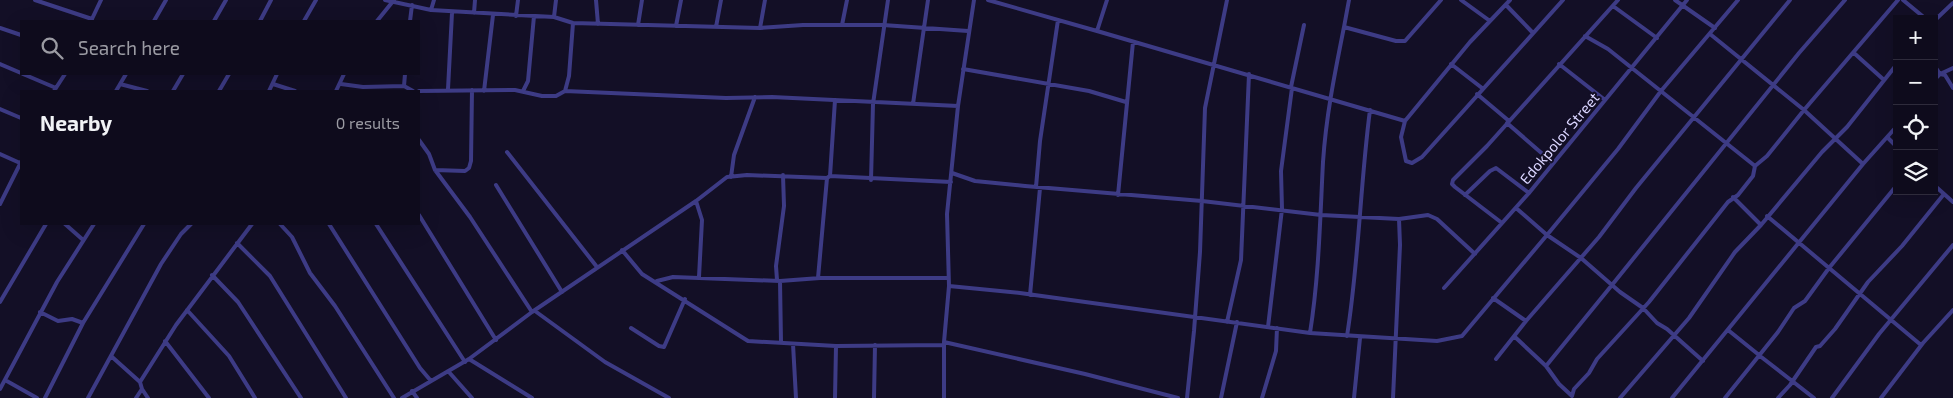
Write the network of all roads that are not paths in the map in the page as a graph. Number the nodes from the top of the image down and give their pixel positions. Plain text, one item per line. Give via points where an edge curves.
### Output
1 (35, 0) edge
2 (101, 0) edge
3 (166, 0) edge
4 (226, 0) edge
5 (271, 0) edge
6 (316, 0) edge
7 (385, 0) edge
8 (434, 0) edge
9 (475, 0) edge
10 (518, 0) edge
11 (556, 0) edge
12 (596, 0) edge
13 (642, 0) edge
14 (681, 0) edge
15 (721, 0) edge
16 (766, 0) edge
17 (847, 0) edge
18 (888, 0) edge
19 (928, 0) edge
20 (974, 0) edge
21 (988, 0) edge
22 (1107, 0) edge
23 (1227, 0) edge
24 (1349, 0) edge
25 (1441, 0) edge
26 (1461, 0) edge
27 (1510, 0) edge
28 (1564, 0) edge
29 (1618, 0) edge
30 (1675, 0) edge
31 (1688, 0) edge
32 (1738, 0) edge
33 (1790, 0) edge
34 (1845, 0) edge
35 (1898, 0) edge
36 (1903, 0) edge
37 (394, 1) edge
38 (1953, 3) edge
39 (412, 5) junction
40 (1506, 5) junction
41 (1683, 5) junction
42 (1613, 6) junction
43 (431, 10) junction
44 (452, 13) junction
45 (474, 14) junction
46 (493, 15) junction
47 (1921, 15) edge
48 (516, 16) junction
49 (534, 16) junction
50 (554, 17) junction
51 (1938, 17) edge
52 (92, 20) edge
53 (155, 20) edge
54 (215, 20) edge
55 (261, 20) edge
56 (305, 20) edge
57 (378, 20) edge
58 (410, 20) edge
59 (1058, 20) junction
60 (1490, 21) junction
61 (573, 23) junction
62 (598, 24) junction
63 (638, 25) junction
64 (842, 25) junction
65 (883, 25) junction
66 (1304, 25) dead end
67 (676, 26) junction
68 (1344, 27) junction
69 (0, 28) edge
70 (716, 28) junction
71 (760, 28) junction
72 (1715, 28) junction
73 (924, 29) junction
74 (968, 31) junction
75 (1097, 31) junction
76 (1534, 33) junction
77 (1710, 34) junction
78 (20, 35) edge
79 (1586, 36) junction
80 (1657, 38) junction
81 (1134, 42) junction
82 (1854, 53) junction
83 (1742, 59) junction
84 (0, 64) edge
85 (1451, 64) junction
86 (1559, 64) junction
87 (1214, 65) junction
88 (1631, 68) junction
89 (1953, 68) edge
90 (963, 69) junction
91 (1893, 69) edge
92 (1938, 71) edge
93 (20, 72) edge
94 (1249, 74) junction
95 (1940, 74) junction
96 (26, 75) edge
97 (64, 75) edge
98 (125, 75) edge
99 (182, 75) edge
100 (228, 75) edge
101 (277, 75) edge
102 (344, 75) edge
103 (405, 75) edge
104 (1884, 80) junction
105 (1048, 83) junction
106 (120, 84) junction
107 (273, 84) junction
108 (341, 84) junction
109 (404, 86) junction
110 (1774, 86) junction
111 (1291, 87) junction
112 (1482, 88) junction
113 (1953, 88) edge
114 (448, 89) junction
115 (55, 90) edge
116 (117, 90) edge
117 (144, 90) edge
118 (174, 90) edge
119 (220, 90) edge
120 (269, 90) edge
121 (292, 90) edge
122 (337, 90) edge
123 (411, 90) edge
124 (472, 90) junction
125 (420, 91) edge
126 (484, 91) junction
127 (523, 91) junction
128 (565, 91) junction
129 (1661, 91) junction
130 (1477, 94) junction
131 (755, 97) junction
132 (835, 100) junction
133 (1329, 100) junction
134 (1605, 100) junction
135 (1126, 102) junction
136 (872, 104) junction
137 (913, 104) junction
138 (958, 106) junction
139 (0, 109) edge
140 (1370, 110) junction
141 (1804, 110) junction
142 (1694, 117) junction
143 (20, 118) edge
144 (1405, 122) junction
145 (1508, 122) junction
146 (1893, 131) edge
147 (1835, 138) junction
148 (1888, 138) junction
149 (420, 142) edge
150 (1893, 143) edge
151 (1725, 144) junction
152 (507, 152) dead end
153 (0, 154) edge
154 (20, 162) edge
155 (1553, 163) junction
156 (20, 164) edge
157 (1863, 164) junction
158 (1755, 166) junction
159 (434, 170) junction
160 (952, 173) junction
161 (783, 175) junction
162 (731, 177) junction
163 (828, 177) junction
164 (871, 180) junction
165 (951, 182) junction
166 (496, 185) dead end
167 (1038, 187) junction
168 (1938, 189) edge
169 (1893, 191) edge
170 (1529, 193) junction
171 (1944, 194) junction
172 (1118, 195) junction
173 (1465, 195) junction
174 (1733, 197) junction
175 (1202, 201) junction
176 (696, 202) junction
177 (1953, 202) edge
178 (0, 203) edge
179 (1242, 206) junction
180 (1516, 208) junction
181 (1282, 209) junction
182 (1321, 215) junction
183 (1360, 216) junction
184 (1767, 216) junction
185 (420, 217) edge
186 (1399, 219) junction
187 (1502, 223) junction
188 (45, 225) edge
189 (66, 225) edge
190 (93, 225) edge
191 (143, 225) edge
192 (190, 225) edge
193 (251, 225) edge
194 (281, 225) edge
195 (330, 225) edge
196 (377, 225) edge
197 (1761, 225) junction
198 (1547, 236) junction
199 (82, 240) junction
200 (1798, 242) junction
201 (237, 243) junction
202 (1953, 245) edge
203 (622, 250) junction
204 (1475, 254) junction
205 (1581, 258) junction
206 (597, 267) junction
207 (1829, 268) junction
208 (212, 275) junction
209 (699, 277) junction
210 (818, 278) junction
211 (948, 278) junction
212 (778, 280) junction
213 (657, 281) junction
214 (1612, 285) junction
215 (949, 286) junction
216 (1444, 288) dead end
217 (562, 292) junction
218 (1861, 294) junction
219 (1030, 295) junction
220 (1493, 298) junction
221 (685, 299) junction
222 (0, 302) edge
223 (1643, 308) junction
224 (187, 310) junction
225 (1953, 310) edge
226 (534, 311) junction
227 (40, 312) junction
228 (1195, 318) junction
229 (1891, 320) junction
230 (1526, 321) junction
231 (1227, 322) junction
232 (1238, 322) junction
233 (83, 323) junction
234 (1268, 327) junction
235 (631, 328) dead end
236 (1277, 328) junction
237 (1728, 330) junction
238 (1310, 333) junction
239 (1673, 335) junction
240 (1348, 336) junction
241 (1515, 336) junction
242 (1360, 338) junction
243 (1396, 338) junction
244 (496, 340) junction
245 (165, 341) junction
246 (781, 342) junction
247 (793, 344) junction
248 (944, 344) junction
249 (875, 345) junction
250 (836, 346) junction
251 (1922, 346) junction
252 (111, 356) junction
253 (1760, 356) junction
254 (1496, 358) dead end
255 (469, 359) junction
256 (1703, 361) junction
257 (464, 362) junction
258 (1546, 366) junction
259 (448, 371) junction
260 (5, 380) junction
261 (431, 381) junction
262 (1793, 381) junction
263 (140, 382) junction
264 (0, 389) edge
265 (142, 390) junction
266 (412, 391) junction
267 (1573, 397) edge
268 (37, 398) edge
269 (45, 398) edge
270 (88, 398) edge
271 (136, 398) edge
272 (148, 398) edge
273 (209, 398) edge
274 (255, 398) edge
275 (301, 398) edge
276 (346, 398) edge
277 (394, 398) edge
278 (402, 398) edge
279 (417, 398) edge
280 (472, 398) edge
281 (532, 398) edge
282 (669, 398) edge
283 (796, 398) edge
284 (835, 398) edge
285 (874, 398) edge
286 (944, 398) edge
287 (1178, 398) edge
288 (1186, 398) edge
289 (1221, 398) edge
290 (1262, 398) edge
291 (1354, 398) edge
292 (1393, 398) edge
293 (1620, 398) edge
294 (1672, 398) edge
295 (1725, 398) edge
296 (1778, 398) edge
297 (1814, 398) edge
298 (1832, 398) edge
299 (1881, 398) edge

1 - 52 street
2 - 52 street
3 - 53 street
4 - 54 street
5 - 55 street
6 - 56 street
7 - 37 street
8 - 43 street
9 - 45 street
10 - 48 street
11 - 50 street
12 - 62 street
13 - 63 street
14 - 67 street
15 - 70 street
16 - 71 street
17 - 64 street
18 - 65 street
19 - 73 street
20 - 74 street
21 - 59 street
22 - 75 street
23 - 87 street
24 - 68 street
25 - 68 street via 1405,41 1396,42
26 - 60 street
27 - 40 street
28 - 76 street
29 - 42 street
30 - 41 street
31 - 41 street, Edokpolor Street
32 - 72 street
33 - 83 street
34 - 110 street
35 - 82 street
36 - 47 street
37 - 39 street
37 - 57 street
38 - 51 street
39 - 43 street
39 - 58 street
40 - 60 street
40 - 76 street
41 - 72 street
41 - 80 street, Edokpolor Street
42 - 79 street
42 - 80 street
43 - 44 street
44 - 45 street
44 - 114 street
45 - 46 street
46 - 48 street
46 - 126 street
48 - 49 street
49 - 50 street
49 - 127 street via 528,80
50 - 61 street
59 - 75 street
59 - 105 street
60 - 85 street
61 - 62 street
61 - 128 street
62 - 63 street
63 - 67 street
64 - 65 street
64 - 71 street
65 - 73 street
65 - 136 street
66 - 111 street
67 - 70 street
68 - 133 street
69 - 78 street
70 - 71 street
72 - 77 street
73 - 74 street
73 - 137 street
74 - 90 street
75 - 81 street
76 - 112 street
77 - 83 street
77 - 129 street
79 - 86 street
79 - 88 street
80 - 88 street, Edokpolor Street
81 - 87 street
81 - 135 street
82 - 104 street
82 - 141 street
83 - 110 street
83 - 142 street
84 - 93 street
85 - 112 street
85 - 144 street
86 - 134 street
86 - 145 street
87 - 94 street
87 - 175 street via 1205,108
88 - 129 street
88 - 134 street, Edokpolor Street
89 - 95 street
90 - 105 street
90 - 138 street
91 - 104 street
92 - 95 street
94 - 111 street
94 - 179 street
95 - 113 street via 1945,75
96 - 115 street
97 - 115 street
98 - 106 street
99 - 118 street
100 - 119 street
101 - 107 street
102 - 108 street
103 - 109 street
104 - 147 street
105 - 135 street
105 - 167 street
106 - 116 street
106 - 117 street
107 - 120 street
107 - 121 street
108 - 109 street
108 - 122 street
109 - 123 street
110 - 141 street
110 - 151 street
111 - 133 street
111 - 181 street via 1281,170
112 - 130 street
114 - 124 street
114 - 125 street
124 - 126 street
124 - 159 street via 469,168 465,171
126 - 127 street
127 - 128 street via 542,96 556,96
128 - 131 street
129 - 142 street
129 - 198 street
130 - 144 street via 1422,157 1412,163 1406,161 1401,137
130 - 145 street
131 - 132 street
131 - 162 street via 734,155
132 - 136 street
132 - 163 street
133 - 140 street
133 - 182 street
134 - 155 street, Edokpolor Street
135 - 172 street
136 - 137 street
136 - 164 street
137 - 138 street
138 - 160 street
139 - 143 street
140 - 144 street
140 - 183 street
141 - 147 street
141 - 158 street
142 - 151 street
142 - 205 street
145 - 155 street
145 - 173 street via 1454,180 1452,184
146 - 148 street
147 - 157 street
147 - 184 street
148 - 150 street
148 - 157 street
149 - 159 street
151 - 158 street
151 - 214 street
152 - 206 street
153 - 154 street
155 - 170 street, Edokpolor Street
156 - 178 street
157 - 200 street
158 - 174 street via 1753,176
159 - 226 street
160 - 165 street
160 - 167 street via 975,181
161 - 162 street
161 - 163 street
161 - 212 street via 784,206 776,266
162 - 176 street
163 - 164 street
163 - 210 street
164 - 165 street
165 - 211 street via 947,227
166 - 217 street
167 - 172 street
167 - 219 street
168 - 171 street
169 - 207 street
170 - 173 street via 1496,168
170 - 180 street, Edokpolor Street
171 - 177 street
171 - 218 street
172 - 175 street
173 - 187 street
174 - 197 street
174 - 223 street
175 - 179 street
175 - 228 street
176 - 203 street
176 - 209 street via 702,220
179 - 181 street
179 - 231 street via 1241,260
180 - 187 street, Edokpolor Street
180 - 198 street
181 - 182 street
181 - 234 street
182 - 183 street
182 - 238 street via 1316,296
183 - 186 street
183 - 240 street via 1356,283
184 - 197 street
184 - 200 street
185 - 244 street
186 - 204 street via 1428,215
186 - 243 street
187 - 204 street, Edokpolor Street
188 - 222 street
189 - 199 street
190 - 199 street
191 - 233 street
192 - 252 street via 160,264
193 - 201 street
194 - 277 street
195 - 261 street
196 - 257 street
197 - 239 street via 1735,252
198 - 205 street
198 - 220 street
199 - 227 street
200 - 207 street
200 - 237 street
201 - 208 street
201 - 276 street via 270,276
202 - 229 street
203 - 206 street
203 - 213 street via 642,274
204 - 216 street, Edokpolor Street
205 - 214 street
205 - 230 street
206 - 217 street
207 - 218 street
207 - 253 street via 1805,301 1794,308
208 - 224 street
208 - 275 street via 238,302
209 - 212 street
209 - 213 street
210 - 211 street
210 - 212 street
211 - 215 street
212 - 246 street
213 - 221 street
214 - 223 street
214 - 258 street
215 - 219 street
215 - 248 street
217 - 226 street
218 - 229 street
218 - 262 street
219 - 228 street
220 - 230 street
220 - 243 street via 1462,336 1437,341
221 - 235 street via 664,347
221 - 246 street via 748,340
223 - 239 street via 1657,324
223 - 267 street via 1597,359 1574,389
224 - 245 street
224 - 274 street via 229,356
225 - 251 street
226 - 244 street
226 - 282 street via 605,362
227 - 233 street via 58,321 72,319
227 - 260 street
228 - 231 street
228 - 288 street
229 - 251 street
229 - 298 street
230 - 241 street
231 - 232 street
232 - 234 street
232 - 289 street
233 - 269 street
234 - 236 street
236 - 238 street
236 - 290 street via 1276,351
237 - 253 street
237 - 256 street
238 - 240 street
239 - 256 street
239 - 293 street
240 - 242 street
241 - 254 street
241 - 258 street
242 - 243 street
242 - 291 street
243 - 292 street
244 - 255 street
245 - 263 street
245 - 273 street
246 - 247 street
247 - 250 street
247 - 283 street
248 - 249 street
248 - 286 street
248 - 287 street via 1086,374
249 - 250 street
249 - 285 street
250 - 284 street
251 - 299 street
252 - 263 street
252 - 270 street
253 - 262 street
253 - 295 street
255 - 257 street
255 - 281 street
256 - 294 street
257 - 259 street
258 - 267 street
259 - 261 street
259 - 280 street
260 - 264 street
260 - 268 street
261 - 266 street
262 - 296 street
262 - 297 street
263 - 265 street
265 - 271 street
265 - 272 street
266 - 278 street
266 - 279 street

